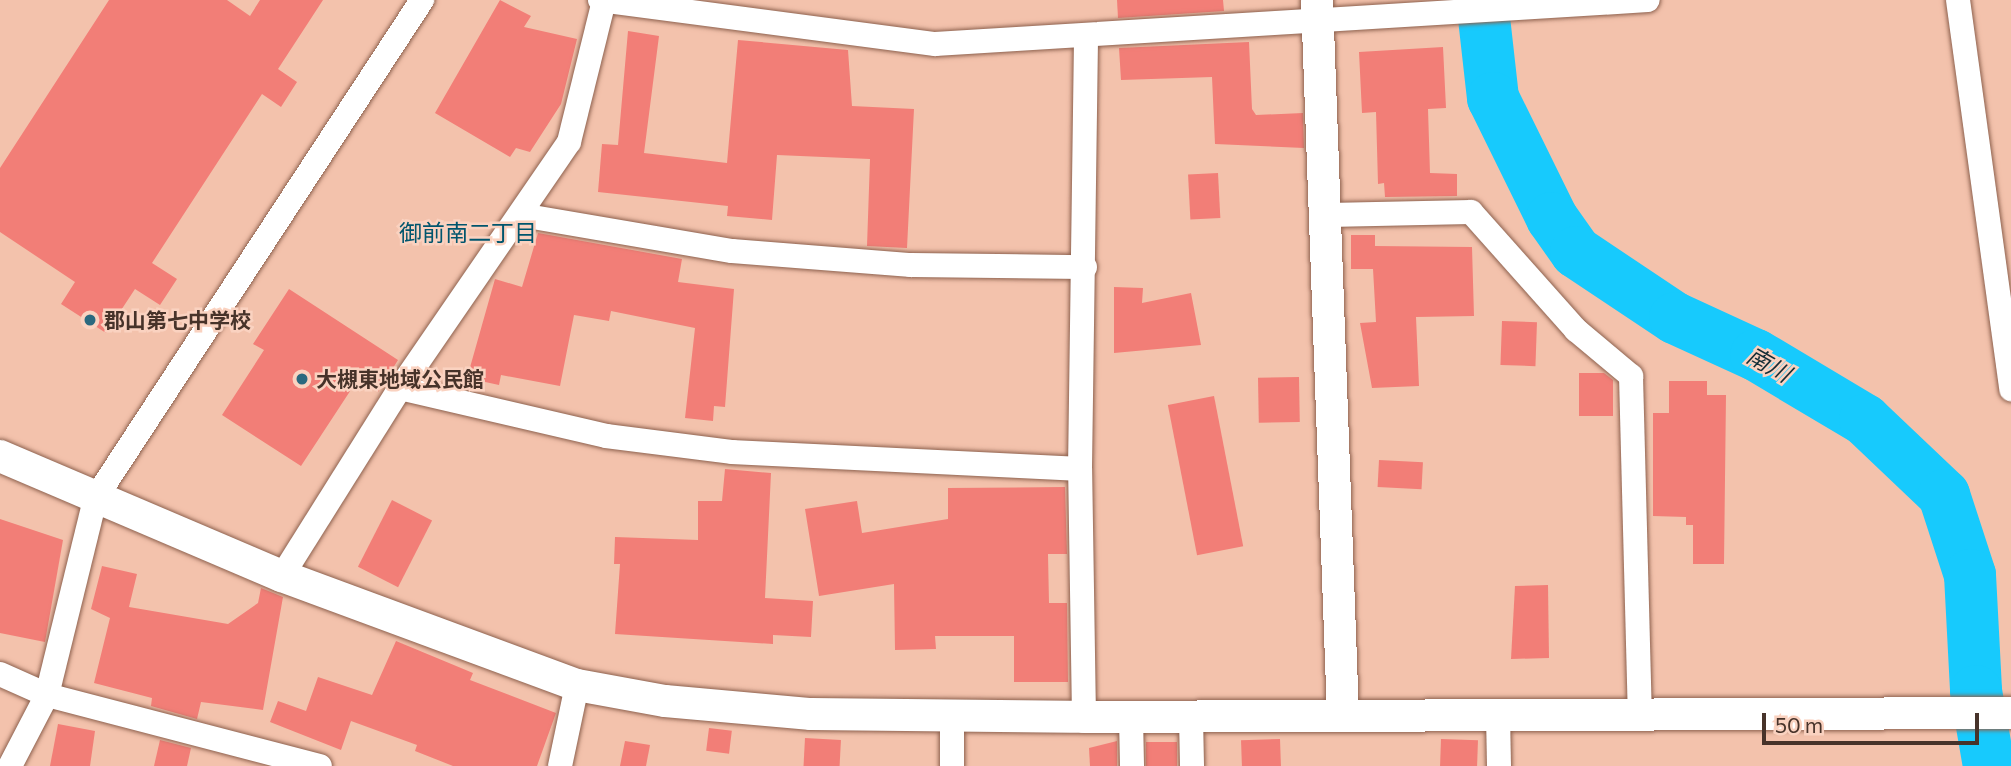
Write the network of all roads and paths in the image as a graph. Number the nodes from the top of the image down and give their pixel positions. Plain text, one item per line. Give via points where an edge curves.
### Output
1 (422, 0) edge
2 (602, 0) edge
3 (1647, 0) edge
4 (1958, 0) edge
5 (1317, 12) edge
6 (1086, 38) junction
7 (521, 215) junction
8 (1328, 215) junction
9 (1085, 267) junction
10 (400, 388) junction
11 (2011, 389) edge
12 (0, 456) edge
13 (1080, 469) junction
14 (95, 499) junction
15 (282, 576) junction
16 (0, 674) edge
17 (578, 685) junction
18 (47, 695) junction
19 (2011, 713) edge
20 (1498, 714) junction
21 (952, 715) junction
22 (1131, 716) junction
23 (1343, 716) junction
24 (1640, 716) junction
25 (1084, 717) junction
26 (1191, 717) junction
27 (10, 766) edge
28 (320, 766) edge
29 (560, 766) edge
30 (952, 766) edge
31 (1132, 766) edge
32 (1192, 766) edge
33 (1499, 766) edge

1 - 14 street
2 - 6 street via 935,44
2 - 7 street via 575,129
3 - 5 street via 1437,15
4 - 11 street
5 - 6 street
5 - 8 street
6 - 9 street
7 - 9 street via 745,252 911,265
7 - 10 street
8 - 23 street
8 - 24 street via 1471,212 1576,330 1631,376
9 - 13 street
10 - 13 street via 606,436 733,452
10 - 15 street
12 - 14 street
13 - 25 street
14 - 15 street
14 - 18 street
15 - 17 street
16 - 18 street
17 - 21 street via 743,711
17 - 29 street
18 - 27 street
18 - 28 street
19 - 24 street
20 - 23 street
20 - 24 street
20 - 33 street
21 - 25 street
21 - 30 street
22 - 25 street
22 - 26 street
22 - 31 street
23 - 26 street
26 - 32 street

